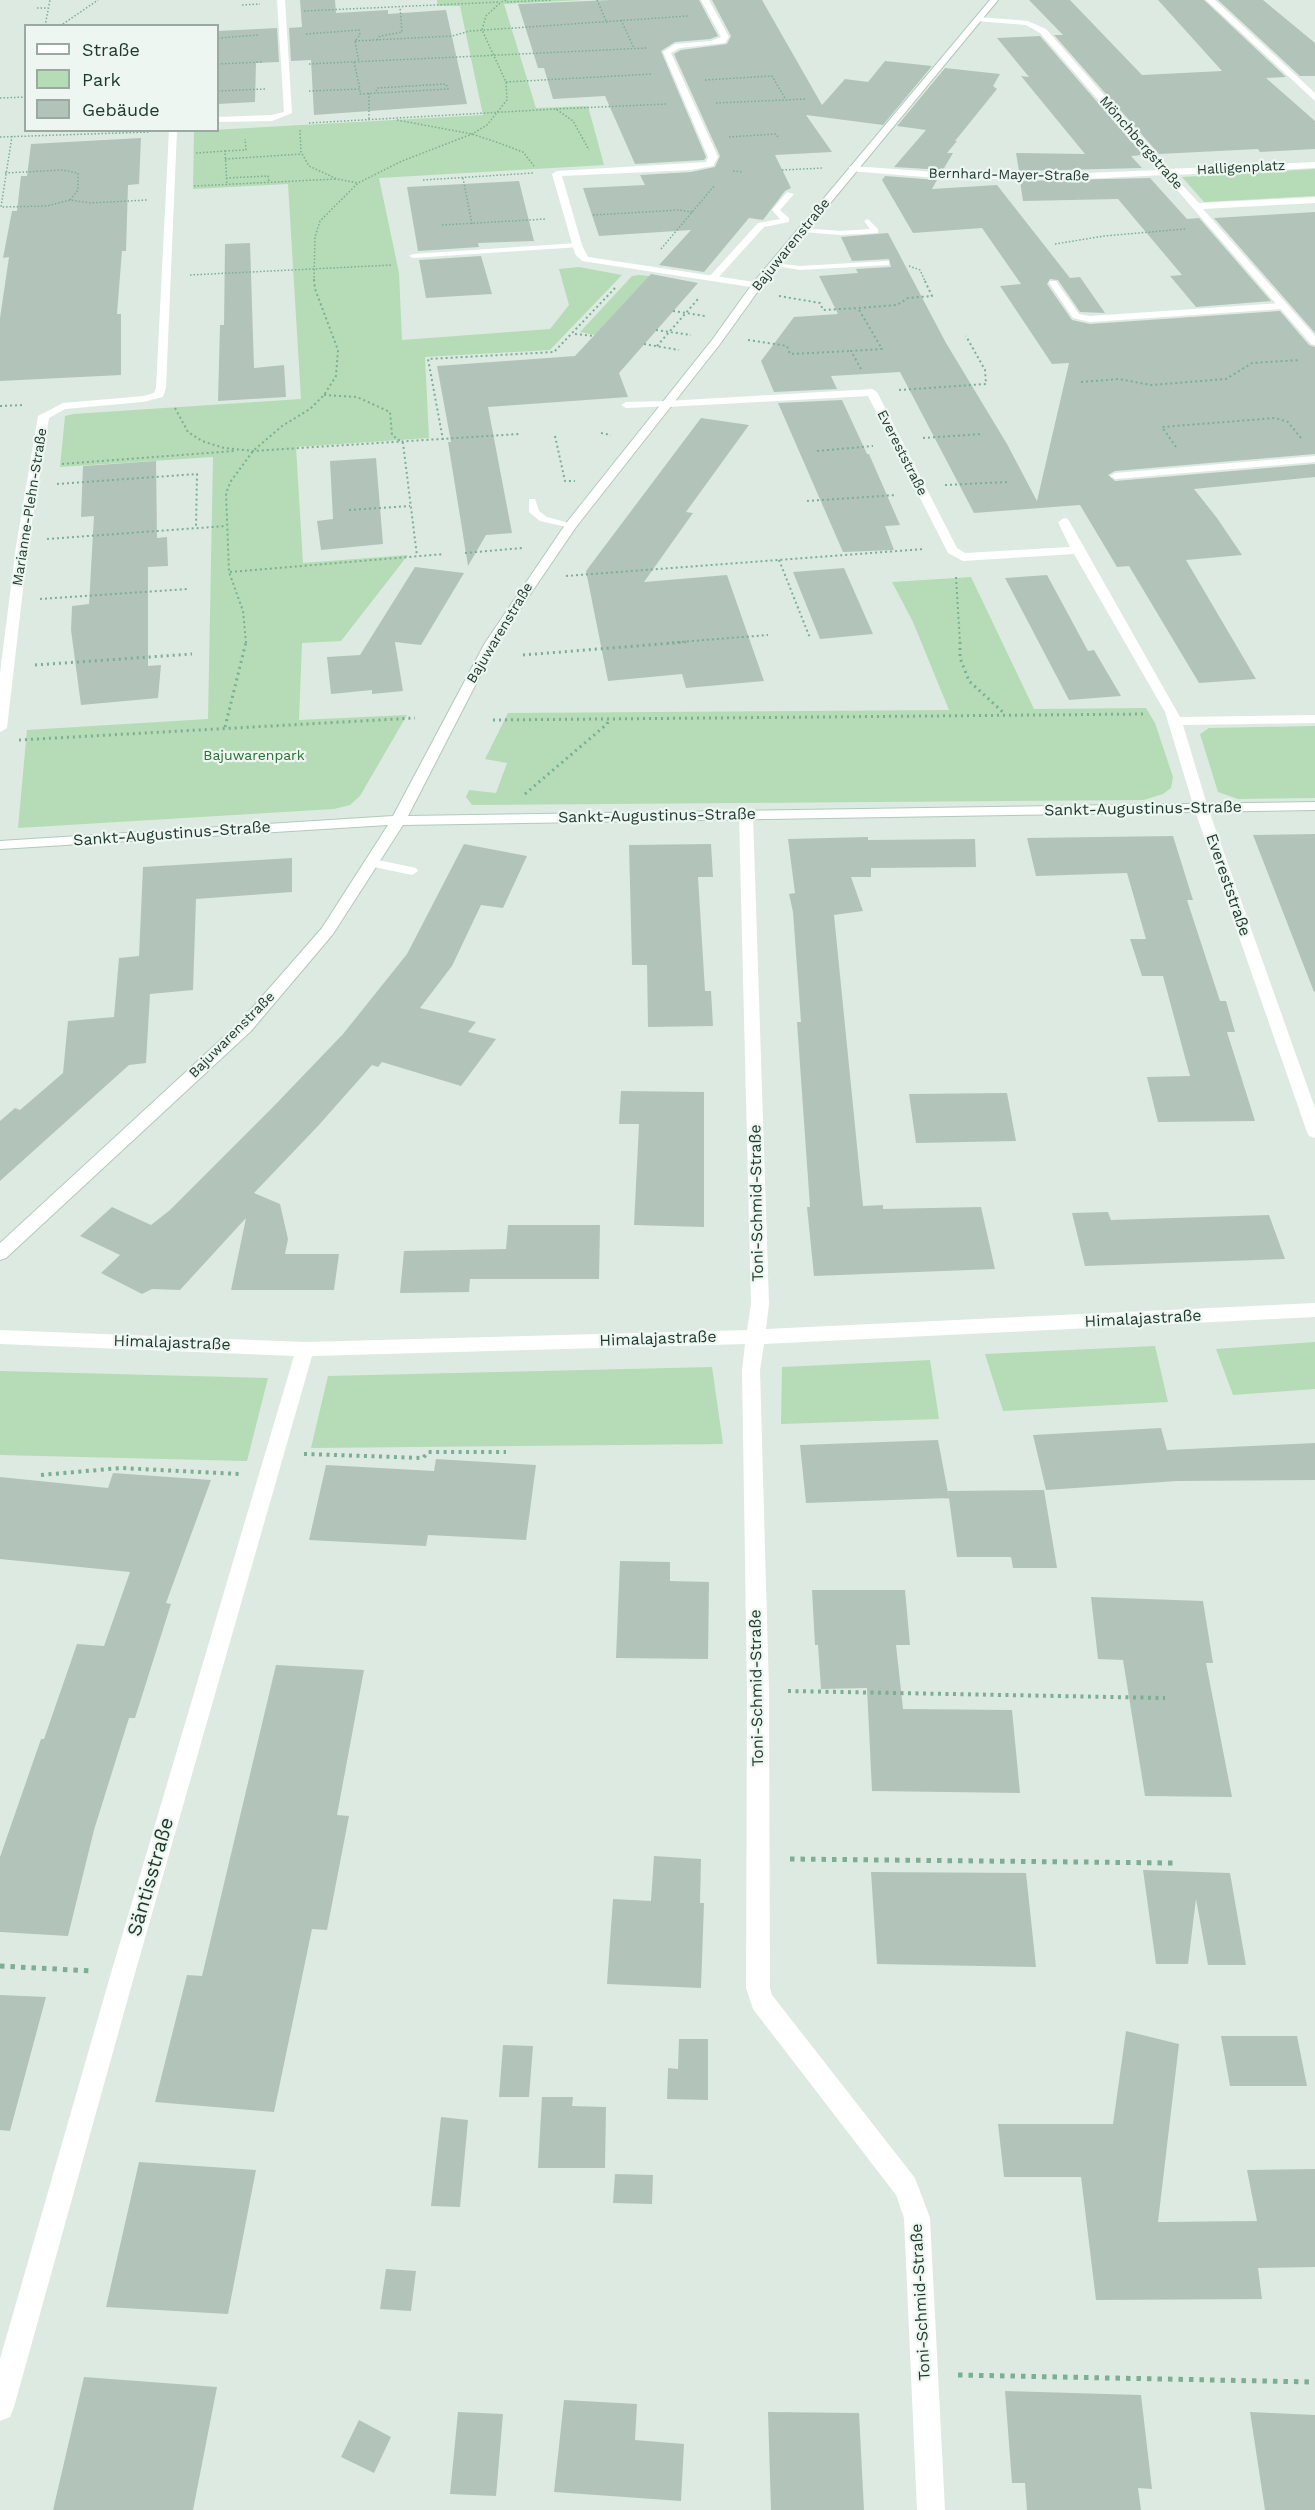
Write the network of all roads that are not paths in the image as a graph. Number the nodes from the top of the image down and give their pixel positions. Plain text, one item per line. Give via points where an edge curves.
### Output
1 (281, 0) edge
2 (705, 0) edge
3 (994, 0) edge
4 (1210, 0) edge
5 (979, 19) junction
6 (1315, 99) edge
7 (219, 120) edge
8 (172, 132) edge
9 (1315, 165) edge
10 (852, 169) junction
11 (1166, 172) junction
12 (790, 194) dead end
13 (1315, 200) edge
14 (1197, 206) junction
15 (868, 221) dead end
16 (804, 230) junction
17 (577, 245) junction
18 (413, 256) dead end
19 (886, 263) dead end
20 (774, 265) junction
21 (713, 278) junction
22 (1053, 283) dead end
23 (757, 285) junction
24 (1282, 306) junction
25 (1315, 342) edge
26 (667, 404) junction
27 (626, 405) dead end
28 (1315, 459) edge
29 (1115, 476) dead end
30 (532, 501) dead end
31 (1064, 522) dead end
32 (571, 525) junction
33 (1078, 550) junction
34 (1174, 716) junction
35 (1315, 718) edge
36 (0, 727) edge
37 (1315, 806) edge
38 (1201, 808) junction
39 (746, 815) junction
40 (398, 821) junction
41 (0, 845) edge
42 (373, 863) junction
43 (412, 871) dead end
44 (1315, 1132) edge
45 (0, 1253) edge
46 (1315, 1310) edge
47 (0, 1337) edge
48 (755, 1337) junction
49 (305, 1349) junction
50 (0, 2407) edge
51 (931, 2510) edge

1 - 7 street via 288,113 272,118
2 - 17 street via 724,37 722,41 667,52 713,157 710,164 557,174
3 - 5 street, Bajuwarenstraße
4 - 6 street
5 - 10 street, Bajuwarenstraße
5 - 11 street, Mönchbergstraße via 1028,23 1043,31
8 - 36 street, Marianne-Plehn-Straße via 159,395 63,406 44,416 23,541
9 - 11 street, Halligenplatz
10 - 11 street, Bernhard-Mayer-Straße via 991,177
10 - 16 street, Bajuwarenstraße
11 - 14 street, Mönchbergstraße
12 - 21 lane via 776,210 786,220 761,225
13 - 14 street
14 - 24 street, Mönchbergstraße
15 - 16 lane via 876,231
16 - 20 street, Bajuwarenstraße
17 - 18 lane
17 - 21 street via 585,259
19 - 20 lane via 800,268
20 - 23 street, Bajuwarenstraße
21 - 23 street
22 - 24 lane via 1076,316 1090,319
23 - 26 street, Bajuwarenstraße
24 - 25 street, Mönchbergstraße
26 - 27 lane
26 - 32 street, Bajuwarenstraße
26 - 33 street, Evereststraße via 872,392 952,550 963,557
28 - 29 lane
30 - 32 lane via 534,512 544,519
31 - 33 street, Evereststraße
32 - 40 street, Bajuwarenstraße via 491,643
33 - 34 street, Evereststraße
34 - 35 street
34 - 38 street, Evereststraße
37 - 38 street, Sankt-Augustinus-Straße
38 - 39 street, Sankt-Augustinus-Straße
38 - 44 street, Evereststraße
39 - 40 street, Sankt-Augustinus-Straße
39 - 48 street, Toni-Schmid-Straße via 760,1304
40 - 41 street, Sankt-Augustinus-Straße
40 - 42 street, Bajuwarenstraße
42 - 43 lane
42 - 45 street, Bajuwarenstraße via 328,931 245,1026
46 - 48 street, Himalajastraße
47 - 49 street, Himalajastraße
48 - 49 street, Himalajastraße
48 - 51 street, Toni-Schmid-Straße via 751,1370 758,1702 758,1988 762,2001 906,2187 917,2218
49 - 50 street, Säntisstraße

